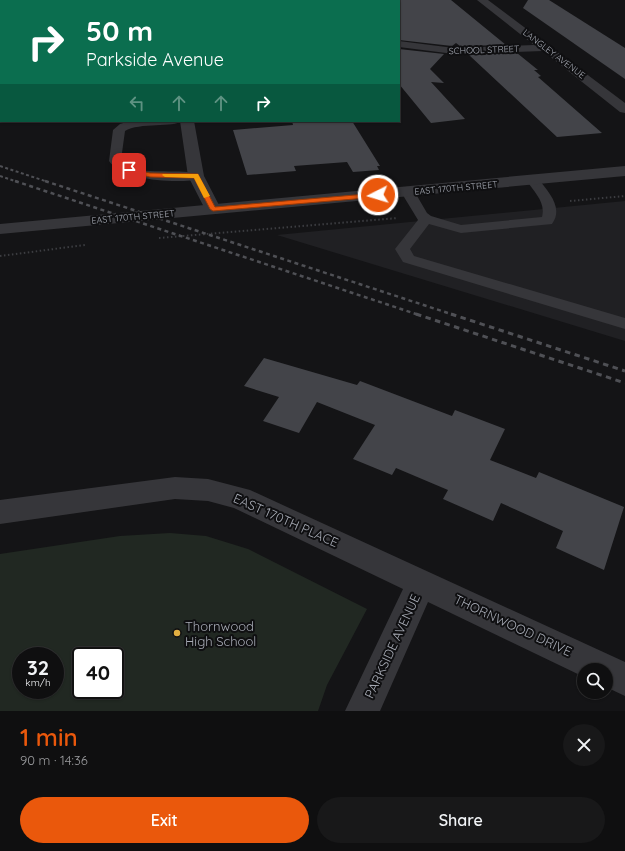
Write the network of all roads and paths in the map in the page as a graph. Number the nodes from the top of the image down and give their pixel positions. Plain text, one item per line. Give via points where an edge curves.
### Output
1 (482, 0) edge
2 (400, 44) edge
3 (546, 48) junction
4 (625, 109) edge
5 (159, 122) edge
6 (187, 122) edge
7 (625, 171) edge
8 (196, 176) junction
9 (533, 181) junction
10 (408, 192) junction
11 (625, 196) edge
12 (550, 203) junction
13 (213, 209) junction
14 (423, 217) junction
15 (0, 229) edge
16 (155, 238) dead end
17 (88, 244) dead end
18 (0, 256) edge
19 (625, 324) edge
20 (0, 512) edge
21 (422, 582) junction
22 (625, 679) edge
23 (362, 711) edge

1 - 3 street, LANGLEY AVENUE
2 - 3 street, SCHOOL STREET via 450,52
3 - 4 street, LANGLEY AVENUE
5 - 8 lane via 123,127 119,130 115,160 129,170 150,175
6 - 8 street
7 - 9 street, EAST 170TH STREET
8 - 13 street
9 - 10 street, EAST 170TH STREET
9 - 12 lane
10 - 13 street, EAST 170TH STREET
10 - 14 lane
11 - 12 path
12 - 14 lane via 547,221 461,229
13 - 15 street, EAST 170TH STREET
14 - 16 path
14 - 19 lane via 402,249 408,260
17 - 18 path
20 - 21 street, EAST 170TH PLACE via 175,488 208,490 240,498
21 - 22 street, THORNWOOD DRIVE
21 - 23 street, PARKSIDE AVENUE

